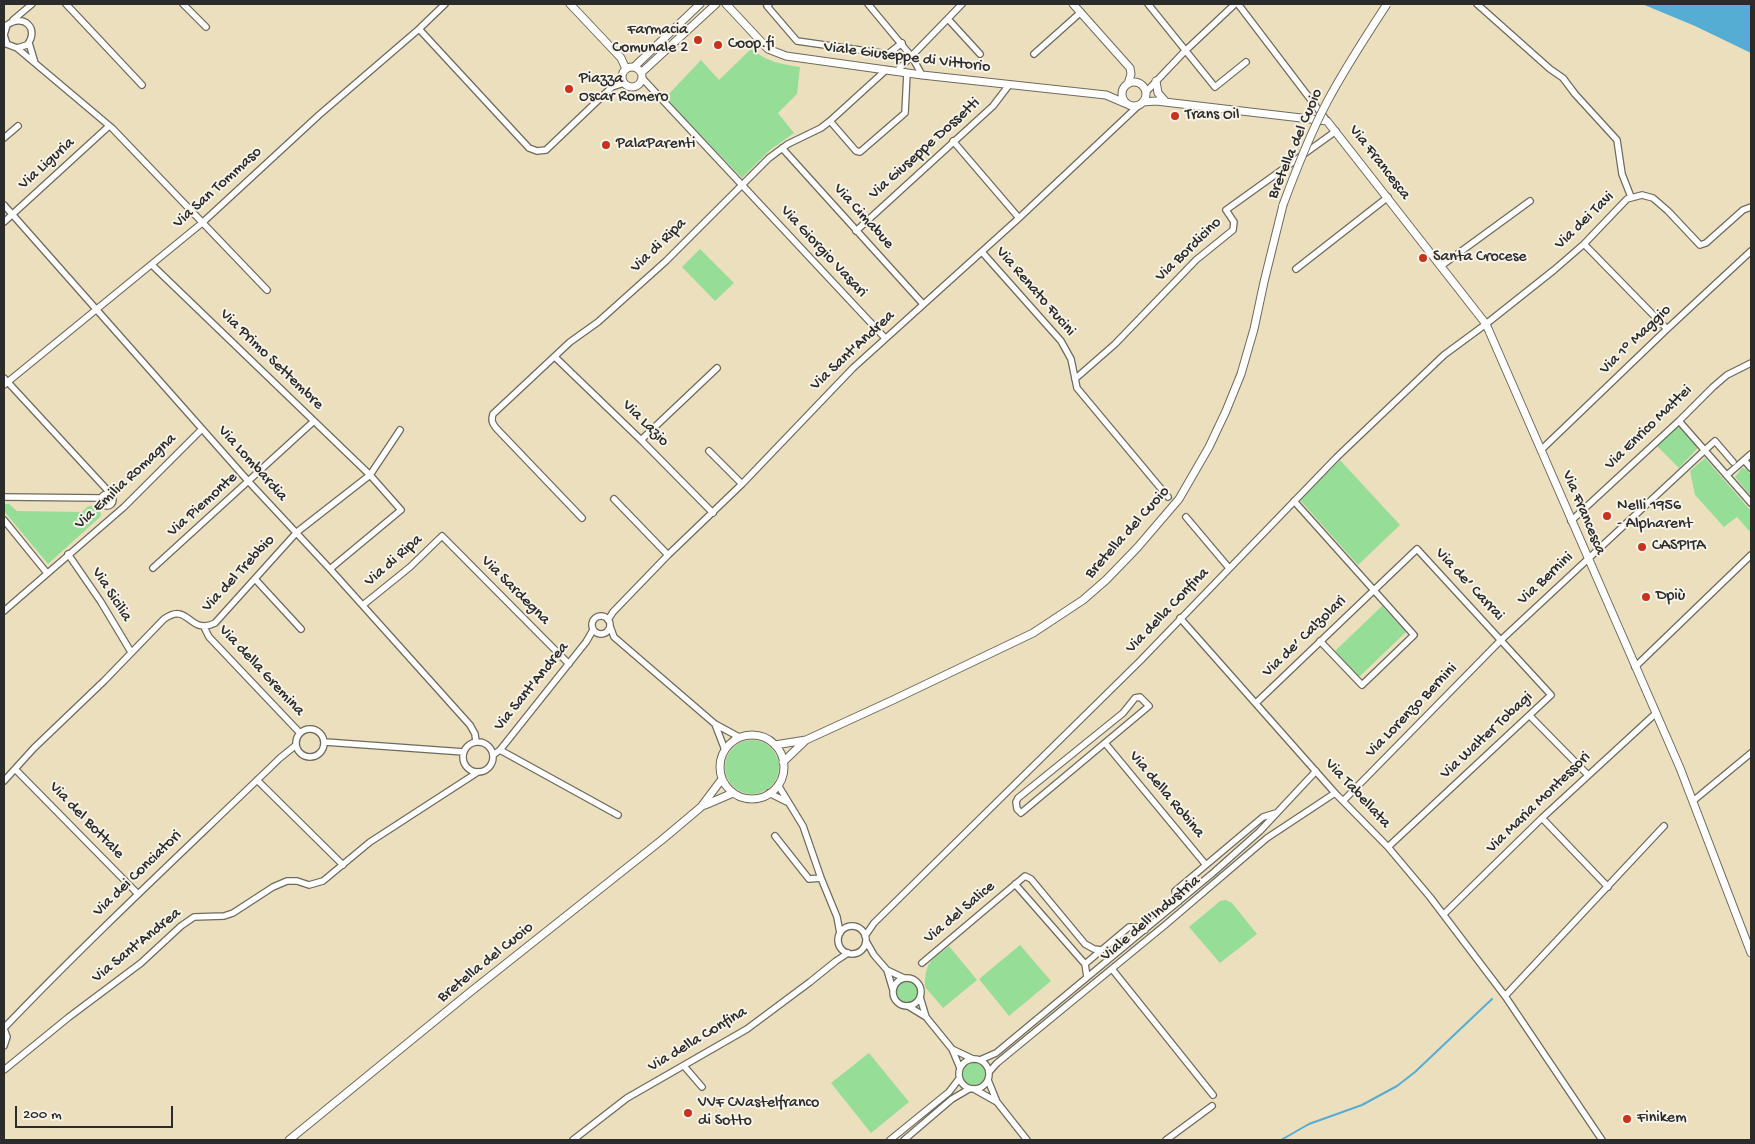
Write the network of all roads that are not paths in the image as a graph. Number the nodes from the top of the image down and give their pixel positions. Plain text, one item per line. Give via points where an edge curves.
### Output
1 (66, 4) edge
2 (183, 4) edge
3 (445, 4) edge
4 (570, 4) edge
5 (700, 4) edge
6 (716, 4) edge
7 (726, 4) edge
8 (769, 4) edge
9 (868, 4) edge
10 (962, 4) edge
11 (1073, 4) edge
12 (1148, 4) edge
13 (1237, 4) edge
14 (1387, 4) edge
15 (1477, 4) edge
16 (30, 6) edge
17 (1081, 12) junction
18 (948, 19) junction
19 (26, 22) junction
20 (8, 24) edge
21 (206, 27) dead end
22 (419, 29) junction
23 (6, 43) edge
24 (28, 43) junction
25 (902, 44) junction
26 (17, 48) junction
27 (1185, 51) junction
28 (980, 54) dead end
29 (1034, 54) dead end
30 (912, 57) junction
31 (1246, 62) dead end
32 (36, 65) junction
33 (630, 68) junction
34 (886, 70) junction
35 (897, 71) junction
36 (908, 73) junction
37 (922, 75) junction
38 (641, 78) junction
39 (624, 83) junction
40 (1154, 83) junction
41 (142, 85) dead end
42 (1009, 85) junction
43 (1126, 87) junction
44 (1106, 95) junction
45 (1143, 96) junction
46 (1166, 102) junction
47 (1127, 104) junction
48 (1121, 120) junction
49 (1327, 120) junction
50 (830, 122) junction
51 (18, 126) dead end
52 (109, 126) junction
53 (1336, 131) junction
54 (4, 138) edge
55 (953, 141) junction
56 (782, 148) junction
57 (741, 185) junction
58 (1388, 197) junction
59 (1631, 197) junction
60 (1530, 201) dead end
61 (4, 205) edge
62 (1751, 207) edge
63 (12, 214) junction
64 (1020, 218) junction
65 (4, 222) edge
66 (202, 223) junction
67 (856, 231) junction
68 (1584, 244) junction
69 (1751, 251) edge
70 (982, 252) junction
71 (152, 265) junction
72 (1441, 266) junction
73 (1296, 269) dead end
74 (267, 290) dead end
75 (923, 304) junction
76 (98, 310) junction
77 (1486, 324) junction
78 (1667, 329) junction
79 (884, 338) junction
80 (555, 357) junction
81 (1751, 364) edge
82 (717, 368) dead end
83 (1074, 379) junction
84 (5, 382) edge
85 (1680, 420) junction
86 (314, 421) junction
87 (202, 429) junction
88 (400, 430) dead end
89 (641, 440) junction
90 (1541, 450) junction
91 (1705, 450) junction
92 (709, 451) dead end
93 (1751, 454) edge
94 (1744, 460) junction
95 (1733, 462) dead end
96 (1751, 468) edge
97 (370, 475) junction
98 (1727, 475) junction
99 (248, 482) junction
100 (742, 484) junction
101 (112, 496) junction
102 (4, 497) edge
103 (1168, 497) dead end
104 (101, 498) junction
105 (614, 499) dead end
106 (1294, 501) junction
107 (1751, 503) edge
108 (104, 505) junction
109 (124, 507) junction
110 (713, 513) junction
111 (113, 516) junction
112 (1186, 517) dead end
113 (582, 518) dead end
114 (4, 520) edge
115 (1571, 521) junction
116 (297, 532) junction
117 (442, 536) joint
118 (68, 554) junction
119 (668, 555) junction
120 (1751, 555) edge
121 (1588, 558) junction
122 (153, 568) dead end
123 (1229, 568) junction
124 (330, 569) junction
125 (47, 573) junction
126 (255, 579) junction
127 (1374, 590) junction
128 (363, 606) junction
129 (4, 611) edge
130 (1180, 618) junction
131 (607, 621) junction
132 (204, 627) junction
133 (301, 629) dead end
134 (597, 633) junction
135 (614, 637) junction
136 (1501, 640) junction
137 (1320, 641) junction
138 (131, 652) junction
139 (569, 664) junction
140 (1635, 667) junction
141 (1256, 704) junction
142 (1655, 714) junction
143 (1530, 716) junction
144 (715, 724) junction
145 (300, 733) junction
146 (739, 738) junction
147 (806, 740) junction
148 (325, 742) junction
149 (476, 742) junction
150 (1105, 743) junction
151 (296, 745) junction
152 (775, 745) junction
153 (500, 750) junction
154 (725, 750) junction
155 (464, 752) junction
156 (1751, 753) edge
157 (493, 755) junction
158 (783, 762) junction
159 (15, 768) junction
160 (1316, 771) junction
161 (478, 772) junction
162 (1588, 776) junction
163 (722, 779) junction
164 (257, 780) junction
165 (4, 781) edge
166 (778, 785) junction
167 (733, 793) junction
168 (769, 793) junction
169 (1335, 793) junction
170 (1343, 801) junction
171 (1693, 801) junction
172 (787, 802) junction
173 (700, 807) junction
174 (1278, 812) junction
175 (618, 815) dead end
176 (1542, 818) junction
177 (1664, 826) dead end
178 (775, 836) dead end
179 (1388, 848) junction
180 (343, 865) junction
181 (1206, 865) junction
182 (820, 878) junction
183 (1015, 884) junction
184 (1608, 887) junction
185 (137, 893) junction
186 (1178, 902) junction
187 (1444, 914) junction
188 (837, 917) junction
189 (874, 923) junction
190 (848, 927) junction
191 (859, 929) junction
192 (1145, 930) junction
193 (840, 933) junction
194 (865, 938) junction
195 (839, 946) junction
196 (1101, 950) junction
197 (859, 952) junction
198 (1751, 953) edge
199 (848, 954) junction
200 (874, 955) junction
201 (836, 961) junction
202 (922, 963) dead end
203 (1084, 964) junction
204 (1112, 969) junction
205 (887, 970) junction
206 (1087, 977) junction
207 (904, 978) junction
208 (893, 990) junction
209 (1505, 996) junction
210 (920, 997) junction
211 (908, 1006) junction
212 (926, 1017) junction
213 (4, 1028) edge
214 (4, 1046) edge
215 (952, 1048) junction
216 (977, 1060) junction
217 (684, 1066) junction
218 (960, 1068) junction
219 (4, 1070) edge
220 (989, 1072) junction
221 (959, 1079) junction
222 (988, 1080) junction
223 (702, 1087) dead end
224 (972, 1089) junction
225 (1213, 1095) dead end
226 (997, 1102) junction
227 (1212, 1106) dead end
228 (289, 1140) edge
229 (572, 1140) edge
230 (890, 1140) edge
231 (904, 1140) edge
232 (1027, 1140) edge
233 (1166, 1140) edge
234 (1602, 1140) edge

1 - 41 street
2 - 21 street
3 - 22 street, Via San Tommaso
4 - 33 main road
5 - 33 main road
6 - 38 main road
7 - 34 main road, Viale Giuseppe di Vittorio via 760,42 775,52 795,58
8 - 25 street via 766,6 796,41 888,54
9 - 25 street
10 - 18 street
11 - 17 main road
12 - 27 street
13 - 27 street, Via Sant'Andrea
13 - 49 street
14 - 147 main road, Bretella del Cuoio, bridge via 1344,71 1297,166 1283,205 1241,374 1209,447 1179,499 1137,548 1083,600 1033,632
15 - 59 street via 1563,78 1617,140 1622,174
16 - 19 street
16 - 20 street
17 - 29 street
17 - 43 main road via 1130,68
18 - 28 street
18 - 30 street
19 - 20 street
19 - 24 street via 32,32
20 - 23 street via 4,34
22 - 39 street via 529,148 537,151 546,150 612,87
22 - 66 street, Via San Tommaso via 319,115
23 - 26 street
24 - 26 street
24 - 32 street
25 - 30 street
26 - 32 street
27 - 31 street via 1215,87
27 - 40 street, Via Sant'Andrea
30 - 35 street
30 - 37 street
32 - 52 street
33 - 38 main road via 638,69
33 - 39 main road via 622,77
34 - 35 main road, Viale Giuseppe di Vittorio
34 - 50 street, Via di Ripa
35 - 36 main road, Viale Giuseppe di Vittorio
36 - 37 main road, Viale Giuseppe di Vittorio
36 - 50 street via 905,113 860,152
37 - 42 main road, Viale Giuseppe di Vittorio
38 - 39 main road via 632,87
38 - 57 street, Via Giorgio Vasari
40 - 45 street, Via Sant'Andrea
40 - 46 main road
42 - 44 main road, Viale Giuseppe di Vittorio
42 - 55 street, Via Giuseppe Dossetti via 992,106
43 - 44 main road, Viale Giuseppe di Vittorio
43 - 45 main road via 1134,82
43 - 47 main road via 1122,97
44 - 47 main road, Viale Giuseppe di Vittorio
45 - 46 main road
45 - 47 main road, Viale Giuseppe di Vittorio via 1132,106
45 - 48 street, Via Sant'Andrea
46 - 49 main road
47 - 48 street, Via Sant'Andrea
48 - 64 street, Via Sant'Andrea
49 - 53 main road, Via Francesca
50 - 56 street, Via di Ripa
51 - 54 street
52 - 63 street, Via Liguria
52 - 66 street
53 - 58 main road, Via Francesca
53 - 83 street, Via Bordicino via 1226,210 1234,222 1233,230 1196,260 1115,344
55 - 64 street
55 - 67 street, Via Giuseppe Dossetti
56 - 57 street, Via di Ripa
56 - 67 street, Via Cimabue
57 - 79 street, Via Giorgio Vasari
57 - 80 street, Via di Ripa via 666,261
58 - 72 main road, Via Francesca
58 - 73 street
59 - 62 street, Via dei Tavi via 1653,198 1700,245
59 - 68 street, Via dei Tavi
60 - 72 street
61 - 63 street, Via Lombardia
63 - 65 street, Via Liguria
63 - 76 street, Via Lombardia
64 - 70 street, Via Sant'Andrea
66 - 71 street, Via San Tommaso
66 - 74 street
67 - 75 street, Via Cimabue
68 - 77 street, Via dei Tavi
68 - 78 street
69 - 78 street, Via 1° Maggio
70 - 75 street, Via Sant'Andrea
70 - 83 street, Via Renato Fucini via 1061,341 1071,358
71 - 76 street, Via San Tommaso
71 - 86 street, Via Primo Settembre
72 - 77 main road, Via Francesca
75 - 79 street, Via Sant'Andrea
76 - 84 street, Via San Tommaso
76 - 87 street, Via Lombardia
77 - 90 main road, Via Francesca
77 - 106 street, Via della Confina via 1444,355
78 - 90 street, Via 1° Maggio
79 - 100 street, Via Sant'Andrea via 827,393
80 - 89 street, Via Lazio
80 - 113 street, Via di Ripa via 498,409 492,418 493,424
81 - 85 street, Via Enrico Mattei via 1727,375
82 - 89 street
83 - 103 street, Via Renato Fucini via 1077,388
84 - 101 street
85 - 91 street
85 - 115 street, Via Enrico Mattei
86 - 97 street, Via Primo Settembre
86 - 99 street, Via Piemonte
87 - 99 street, Via Lombardia
87 - 109 street, Via Emilia Romagna
88 - 97 street, Via del Trebbio
89 - 110 street, Via Lazio
90 - 115 main road, Via Francesca
91 - 95 street via 1715,442
91 - 98 street
91 - 121 street, Via Bernini
92 - 100 street
93 - 94 street
94 - 96 street
94 - 98 street
97 - 116 street, Via del Trebbio
97 - 124 street, Via Primo Settembre via 401,510
98 - 107 street
99 - 116 street, Via Lombardia
99 - 122 street, Via Piemonte
100 - 110 street, Via Sant'Andrea
101 - 104 street via 105,494
101 - 108 street via 112,504
101 - 109 street
102 - 104 street
104 - 108 street
105 - 119 street
106 - 123 street, Via della Confina
106 - 127 street
108 - 111 street
109 - 111 street, Via Emilia Romagna
110 - 119 street, Via Sant'Andrea
111 - 118 street, Via Emilia Romagna
112 - 123 street
114 - 125 street
115 - 121 main road, Via Francesca
116 - 124 street, Via Lombardia
116 - 126 street, Via del Trebbio
117 - 128 street, Via di Ripa
117 - 139 street, Via Sardegna
118 - 125 street, Via Emilia Romagna
118 - 138 street, Via Sicilia
119 - 131 street, Via Sant'Andrea
120 - 140 street
121 - 136 street, Via Bernini
121 - 140 main road, Via Francesca
123 - 130 street, Via della Confina
124 - 128 street, Via Lombardia
125 - 129 street, Via Emilia Romagna
126 - 132 street, Via del Trebbio via 220,618
126 - 133 street
127 - 136 street, Via de’ Carrai via 1417,549
127 - 137 street, Via de’ Calzolari
127 - 137 street via 1414,635 1362,685
128 - 149 street, Via Lombardia via 470,725
130 - 141 street, Via Tabellata
130 - 189 street, Via della Confina
131 - 134 street via 606,633
131 - 134 street via 595,619 592,624
131 - 135 street
132 - 138 street, Via del Trebbio via 183,614 172,614
132 - 145 street, Via della Gremina via 210,638
134 - 135 street
134 - 139 street, Via Sant'Andrea
135 - 144 street
136 - 143 street, Via Walter Tobagi via 1551,695
136 - 170 street, Via Lorenzo Bernini
137 - 141 street, Via de’ Calzolari
138 - 159 street, Via del Trebbio
139 - 153 street, Via Sant'Andrea
140 - 142 main road, Via Francesca
141 - 160 street, Via Tabellata
142 - 162 street, Via Maria Montessori
142 - 171 main road, Via Francesca
143 - 162 street
143 - 179 street, Via Walter Tobagi
144 - 146 street
144 - 154 street
145 - 148 street via 313,729 323,736
145 - 151 street
146 - 152 main road via 761,736
146 - 154 main road
147 - 152 main road, Bretella del Cuoio
147 - 158 main road, Bretella del Cuoio
148 - 151 street via 319,755 310,758 302,755
148 - 155 street
149 - 155 street, Via Sant'Andrea
149 - 157 street, Via Sant'Andrea via 487,745
150 - 150 street via 1149,706 1145,700 1135,698 1123,713 1018,798 1017,809 1021,813
150 - 181 street, Via della Robina
151 - 164 street, Via dei Conciatori
152 - 158 main road
153 - 157 street, Via Sant'Andrea
153 - 175 street, Via Sant'Andrea
154 - 163 main road via 720,764
155 - 161 street via 464,762
156 - 171 street
157 - 161 street, Via Sant'Andrea via 489,767
158 - 166 main road
159 - 165 street, Via del Trebbio
159 - 185 street, Via del Bottale
160 - 169 street, Via Tabellata
160 - 174 street, Viale dell'Industria
161 - 180 street, Via Sant'Andrea via 370,842
162 - 176 street, Via Maria Montessori
163 - 167 main road
163 - 173 main road, Bretella del Cuoio
164 - 180 street
164 - 185 street, Via dei Conciatori
166 - 168 main road
166 - 172 street
167 - 168 main road via 754,799
167 - 173 main road, Bretella del Cuoio
168 - 172 street
169 - 170 street, Via Tabellata
169 - 204 street, Viale dell'Industria via 1267,838
170 - 179 street, Via Tabellata
171 - 198 main road, Via Francesca
172 - 182 street via 803,826
173 - 228 main road, Bretella del Cuoio
174 - 181 street via 1263,817
174 - 186 street, Viale dell'Industria
176 - 184 street
176 - 187 street, Via Maria Montessori
177 - 184 street
178 - 182 street via 809,879
179 - 187 street, Via Tabellata
180 - 219 street, Via Sant'Andrea via 322,881 309,885 287,881 273,887 233,913 194,917 141,963
181 - 186 street via 1175,892
182 - 188 street
183 - 196 street via 1025,876 1029,877 1081,940 1089,947
183 - 202 street, Via del Salice
183 - 203 street
184 - 209 street
185 - 213 street, Via dei Conciatori
186 - 192 street, Viale dell'Industria
187 - 209 street, Via Tabellata
188 - 190 street
188 - 193 street
189 - 191 street, Via della Confina
189 - 194 street, Via della Confina
190 - 191 street
190 - 193 street
191 - 194 street
192 - 196 street via 1129,927
192 - 206 street, Viale dell'Industria
193 - 195 street
194 - 197 street, Via della Confina
194 - 200 street
195 - 199 street
195 - 201 street
196 - 203 street
197 - 199 street, Via della Confina
197 - 200 street
199 - 201 street, Via della Confina
200 - 205 street
201 - 217 street, Via della Confina via 747,1029
203 - 206 street
204 - 220 street, Viale dell'Industria
204 - 225 street
205 - 207 street
205 - 208 street
206 - 216 street, Viale dell'Industria via 996,1053
207 - 208 street via 896,982
207 - 210 street via 918,983
208 - 211 street via 898,1002
209 - 234 street, Via Tabellata
210 - 211 street
210 - 212 street
211 - 212 street
212 - 215 street
213 - 214 street, Via dei Conciatori via 7,1037
215 - 216 street
215 - 218 street
216 - 218 street, Viale dell'Industria via 965,1061
216 - 220 street via 986,1065
217 - 223 street
217 - 229 street, Via della Confina via 627,1098
218 - 221 street
220 - 222 street
221 - 224 street
221 - 230 street via 949,1092
222 - 224 street via 982,1087
222 - 226 street
224 - 226 street
224 - 231 street via 952,1099
226 - 232 street
227 - 233 street

